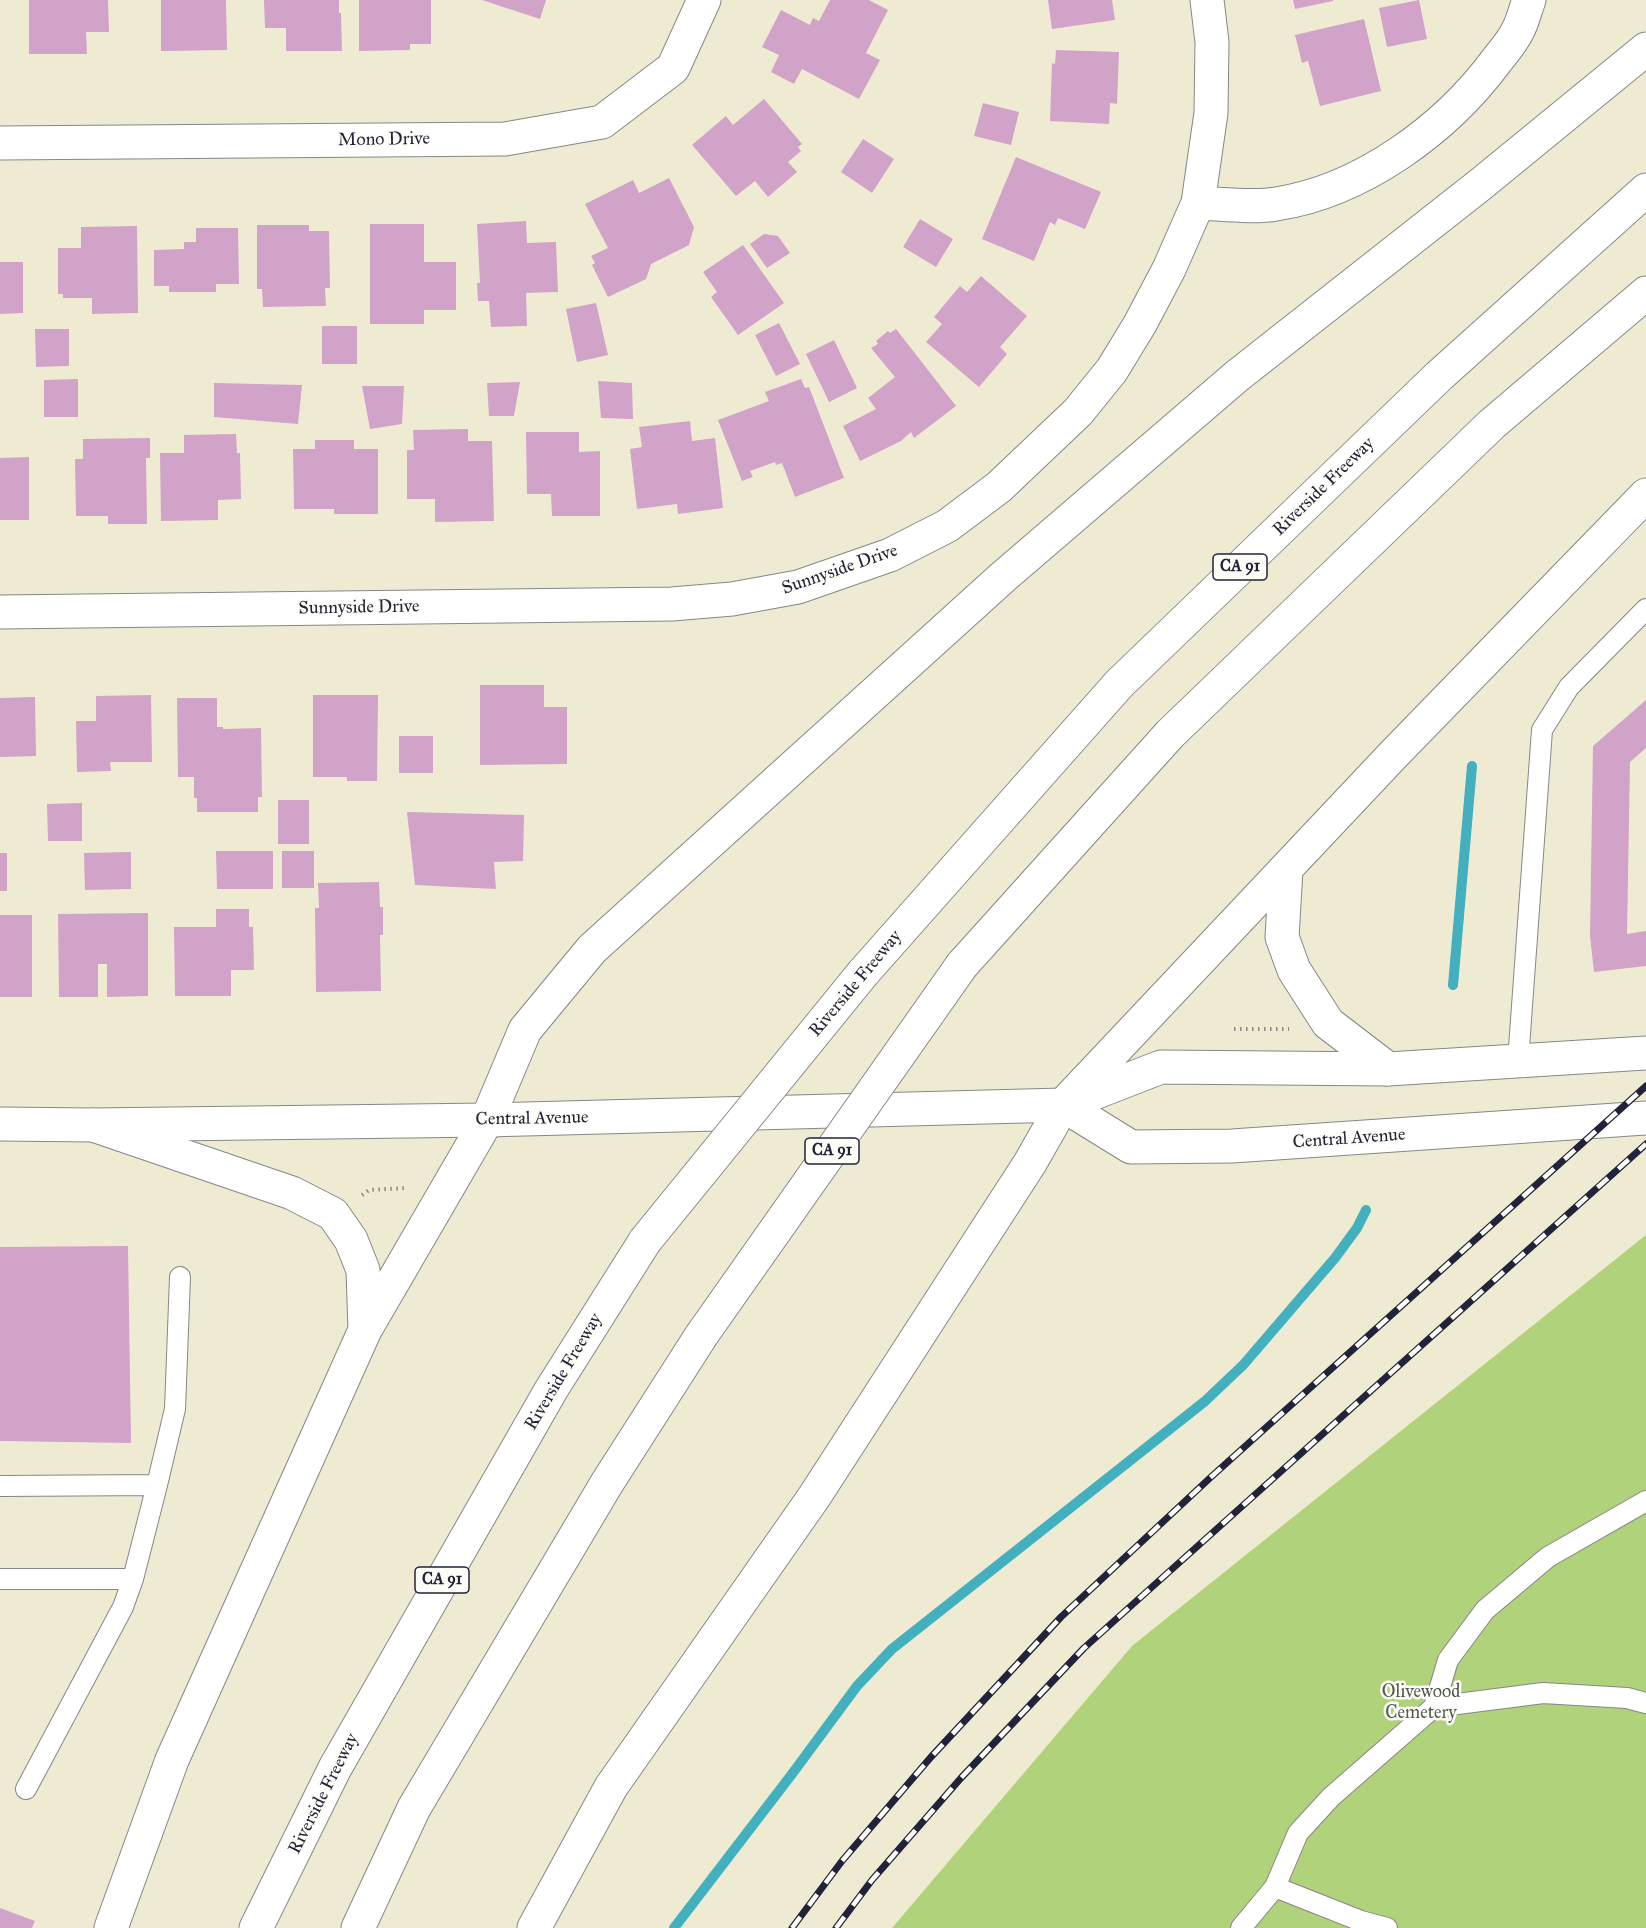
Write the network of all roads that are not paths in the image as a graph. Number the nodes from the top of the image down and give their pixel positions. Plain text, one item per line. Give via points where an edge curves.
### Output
1 (704, 0) edge
2 (1208, 0) edge
3 (1529, 0) edge
4 (1646, 49) edge
5 (0, 143) edge
6 (1646, 190) edge
7 (1198, 203) junction
8 (1646, 293) edge
9 (1646, 495) edge
10 (1646, 609) edge
11 (0, 612) edge
12 (1286, 870) junction
13 (1646, 1053) edge
14 (1518, 1061) junction
15 (1388, 1069) junction
16 (1063, 1105) junction
17 (1646, 1118) edge
18 (487, 1120) junction
19 (0, 1124) edge
20 (93, 1125) junction
21 (180, 1277) dead end
22 (364, 1330) junction
23 (158, 1485) junction
24 (0, 1486) edge
25 (1646, 1501) edge
26 (0, 1579) edge
27 (133, 1579) junction
28 (1646, 1703) edge
29 (1434, 1707) junction
30 (26, 1789) dead end
31 (1275, 1887) junction
32 (111, 1928) edge
33 (256, 1928) edge
34 (358, 1928) edge
35 (534, 1928) edge
36 (1241, 1928) edge
37 (1387, 1928) edge

1 - 5 main road, Mono Drive via 673,68 602,122 505,139
2 - 7 main road, Sunnyside Drive via 1211,113
3 - 7 main road via 1518,31 1465,99 1369,174 1317,195 1274,205
4 - 18 main road via 1237,376 1003,577 592,949 525,1030
6 - 33 main road, Riverside Freeway / CA 91, bridge via 1439,376 1119,684 863,973 645,1240 550,1390 335,1768
7 - 11 main road, Sunnyside Drive via 1169,269 1123,352 1070,419 999,487 947,526 890,555 808,584 732,599 672,604
8 - 34 main road, CA 91, bridge via 1492,424 1170,734 962,966 701,1336 607,1483 414,1808
9 - 12 main road
10 - 14 lane via 1569,687 1542,730
12 - 15 main road via 1282,937 1294,970 1328,1023
12 - 16 main road
13 - 14 main road, Central Avenue
14 - 15 main road, Central Avenue
15 - 16 main road, Central Avenue via 1161,1067
16 - 17 main road, Central Avenue via 1131,1147 1232,1146
16 - 18 main road, Central Avenue
16 - 35 main road via 814,1497 611,1787
18 - 20 main road, Central Avenue
18 - 22 main road
19 - 20 main road, Central Avenue
20 - 22 main road via 292,1193 333,1214 351,1240 363,1270
21 - 23 lane via 175,1409
22 - 32 main road via 172,1760
23 - 24 lane
23 - 27 lane
25 - 29 lane via 1548,1557 1485,1610 1448,1660
26 - 27 lane
27 - 30 lane via 123,1607
28 - 29 lane via 1627,1698 1543,1693
29 - 31 lane via 1330,1797 1304,1826
31 - 36 lane
31 - 37 lane

